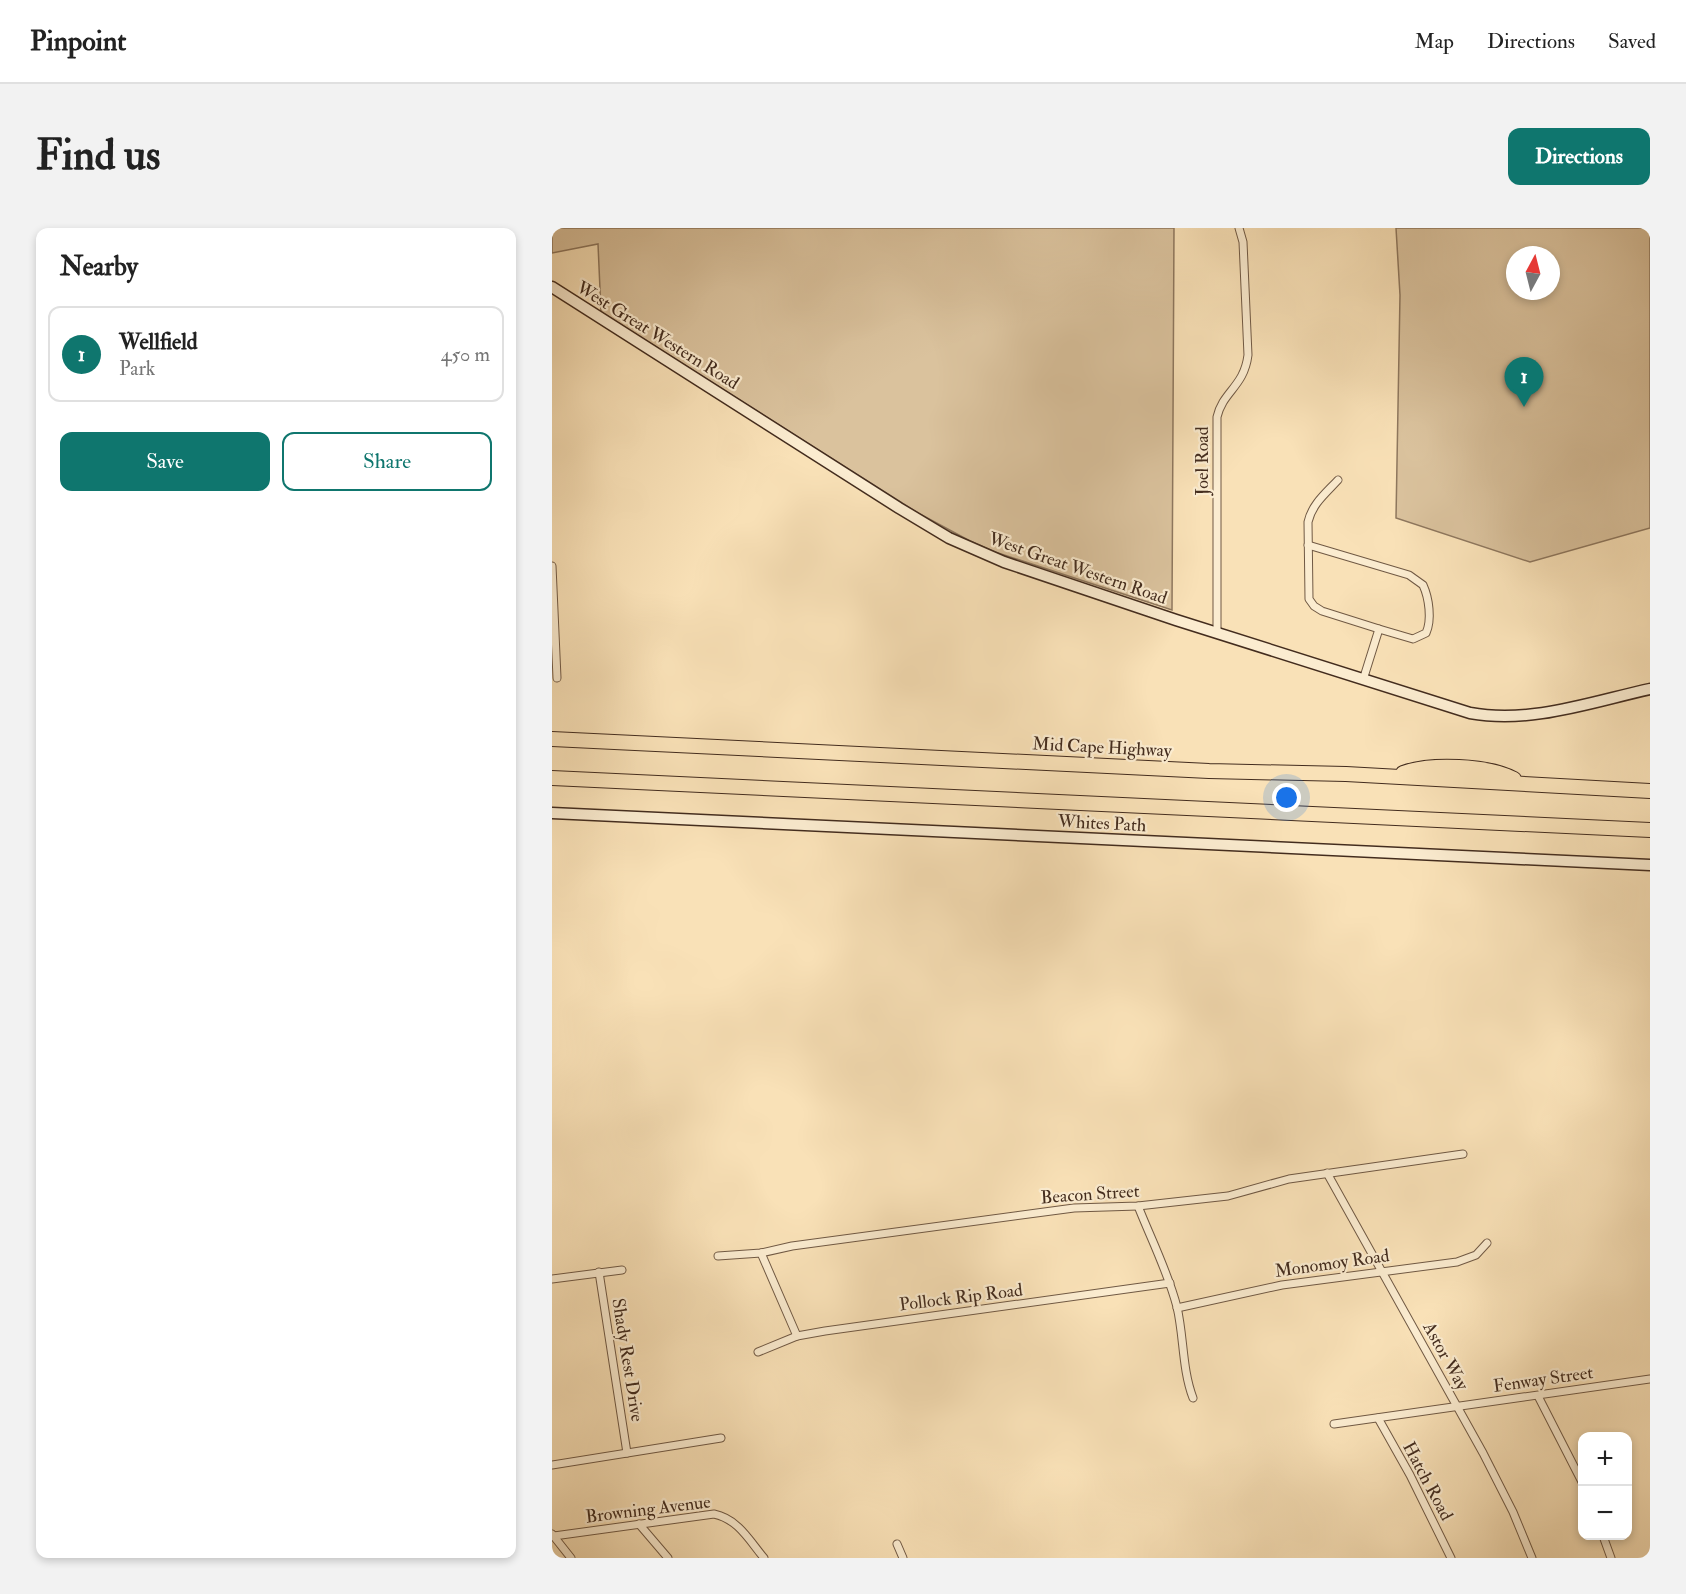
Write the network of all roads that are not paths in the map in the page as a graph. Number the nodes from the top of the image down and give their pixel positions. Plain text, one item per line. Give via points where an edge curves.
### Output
1 (1239, 228) edge
2 (553, 291) edge
3 (1338, 480) dead end
4 (1308, 545) junction
5 (552, 566) edge
6 (1379, 629) junction
7 (1217, 632) junction
8 (557, 678) dead end
9 (1363, 680) junction
10 (1650, 689) edge
11 (552, 739) edge
12 (552, 778) edge
13 (1650, 791) edge
14 (552, 813) edge
15 (1650, 830) edge
16 (1650, 865) edge
17 (1463, 1154) dead end
18 (1327, 1173) junction
19 (1138, 1206) junction
20 (1487, 1243) dead end
21 (761, 1252) junction
22 (718, 1257) dead end
23 (622, 1270) dead end
24 (1382, 1271) junction
25 (599, 1272) junction
26 (552, 1279) edge
27 (1170, 1283) junction
28 (1177, 1308) junction
29 (796, 1336) junction
30 (758, 1352) dead end
31 (1650, 1379) edge
32 (1538, 1396) junction
33 (1193, 1398) dead end
34 (1457, 1406) junction
35 (1378, 1418) junction
36 (1334, 1424) dead end
37 (721, 1438) dead end
38 (627, 1453) junction
39 (552, 1465) edge
40 (1578, 1474) edge
41 (639, 1524) junction
42 (553, 1535) edge
43 (1604, 1540) edge
44 (897, 1544) dead end
45 (571, 1558) edge
46 (668, 1558) edge
47 (764, 1558) edge
48 (903, 1558) edge
49 (1451, 1558) edge
50 (1532, 1558) edge
51 (1611, 1558) edge

1 - 7 street, Joel Road via 1244,252 1248,355 1242,378 1219,408 1217,417
2 - 7 street, West Great Western Road via 949,538 991,557
3 - 4 street via 1310,513
4 - 6 street via 1311,603 1322,611
4 - 6 street via 1409,576 1422,585 1429,617 1426,633 1413,639
5 - 8 street
6 - 9 street
7 - 9 street, West Great Western Road
9 - 10 street, West Great Western Road via 1447,708 1496,717 1549,712
11 - 13 highway, Mid Cape Highway via 1209,771 1395,777 1429,768 1479,770 1502,773 1520,783
12 - 15 highway
14 - 16 street, Whites Path
17 - 18 street, Beacon Street
18 - 19 street, Beacon Street via 1228,1196
18 - 24 street, Astor Way
19 - 21 street, Beacon Street via 1052,1211
19 - 27 street
20 - 24 street, Monomoy Road via 1476,1255 1458,1262
21 - 22 street, Beacon Street
21 - 29 street
23 - 25 street
24 - 28 street, Monomoy Road via 1282,1285
24 - 34 street, Astor Way
25 - 26 street
25 - 38 street, Shady Rest Drive
27 - 28 street
27 - 29 street, Pollock Rip Road
28 - 33 street via 1186,1377
29 - 30 street, Pollock Rip Road
31 - 32 street, Fenway Street
32 - 34 street, Fenway Street
32 - 40 street
34 - 35 street, Fenway Street
34 - 50 street, Astor Way via 1500,1486
35 - 36 street, Fenway Street
35 - 49 street, Hatch Road
37 - 38 street
38 - 39 street
41 - 42 street, Browning Avenue
41 - 46 street
41 - 47 street, Browning Avenue via 703,1515 726,1516
42 - 45 street
43 - 51 street
44 - 48 street

